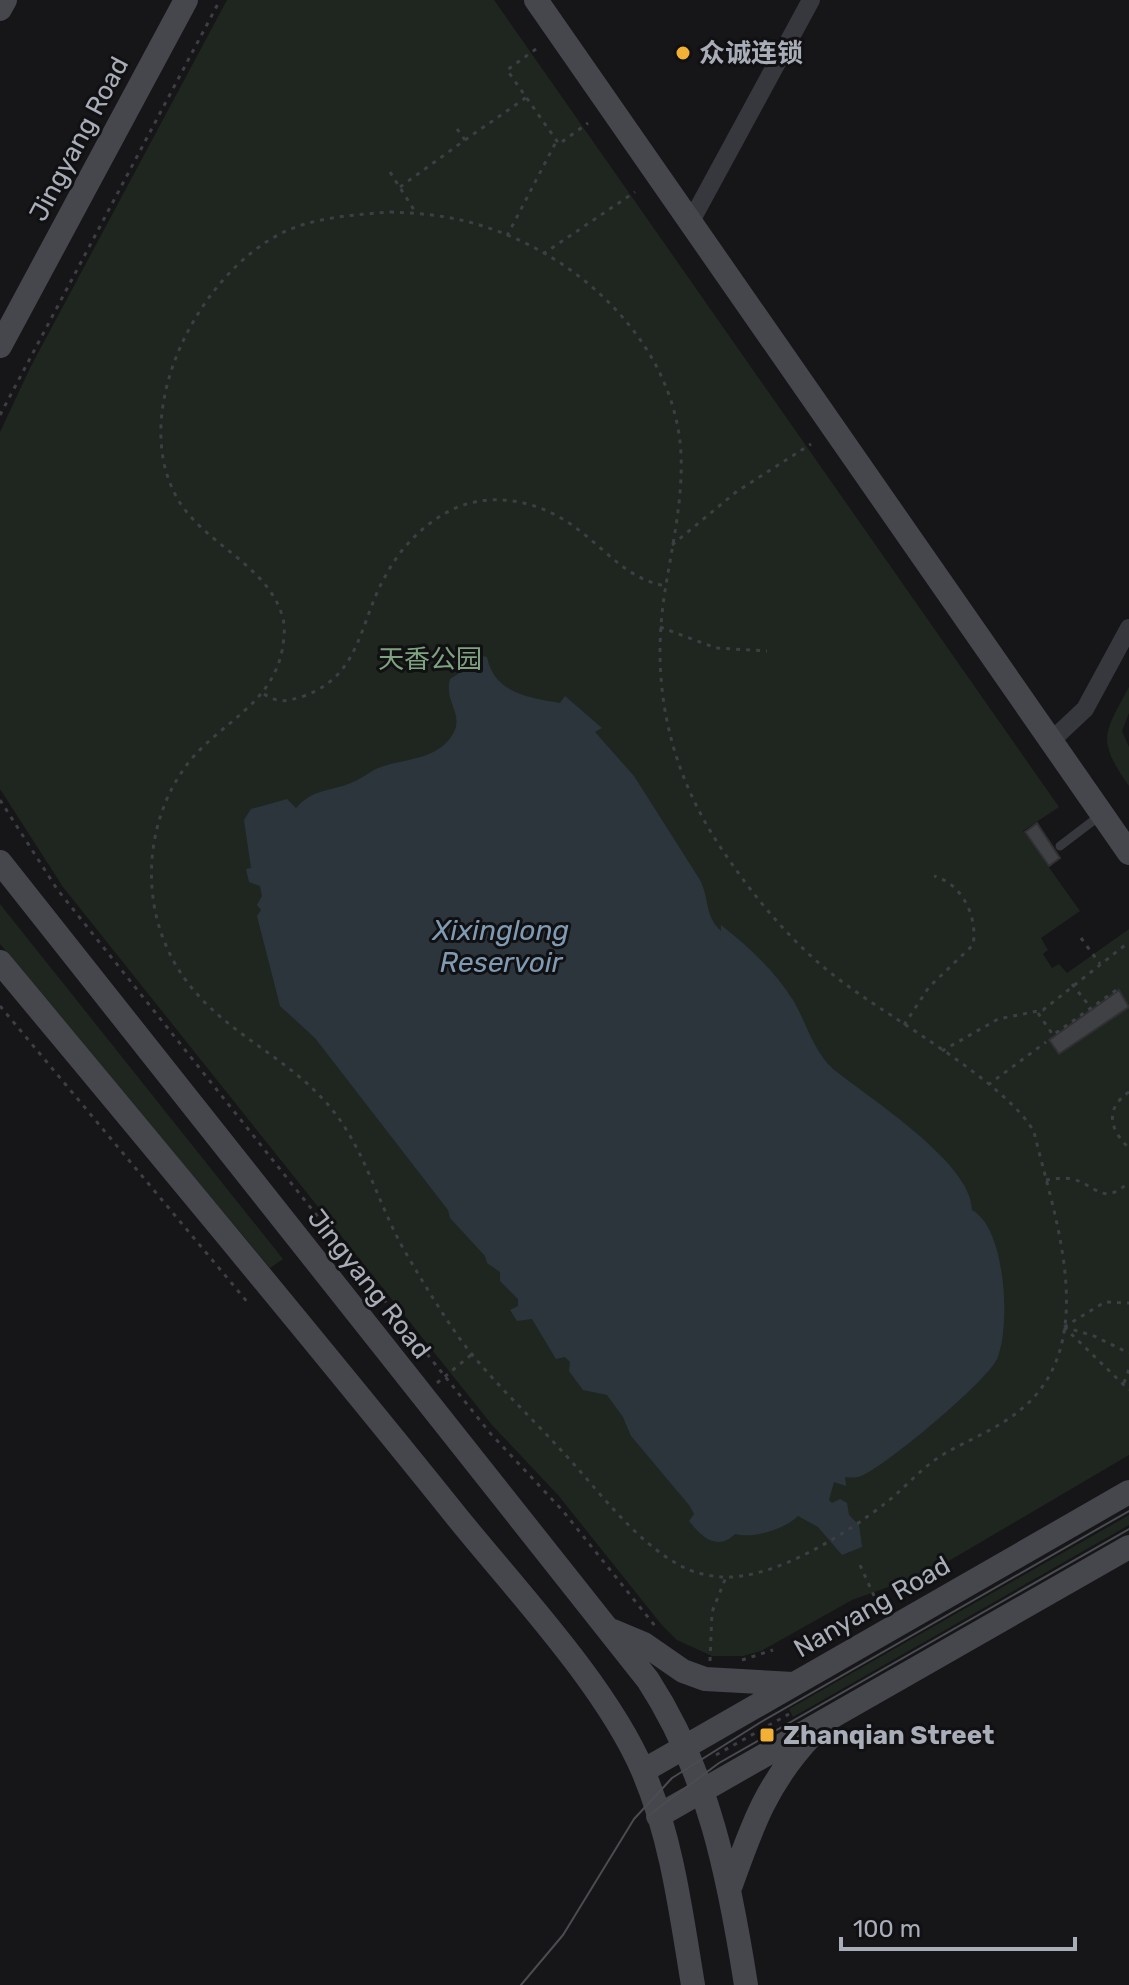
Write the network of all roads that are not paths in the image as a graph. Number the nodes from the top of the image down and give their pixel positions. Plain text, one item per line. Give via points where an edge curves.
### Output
1 (5, 0) edge
2 (186, 0) edge
3 (536, 0) edge
4 (811, 0) edge
5 (0, 9) edge
6 (690, 223) junction
7 (0, 346) edge
8 (1129, 628) edge
9 (1052, 740) junction
10 (1102, 814) junction
11 (1060, 846) dead end
12 (1129, 853) edge
13 (0, 862) edge
14 (0, 962) edge
15 (1129, 1492) edge
16 (1129, 1547) edge
17 (608, 1629) junction
18 (793, 1684) junction
19 (827, 1719) junction
20 (686, 1746) junction
21 (643, 1771) junction
22 (703, 1790) junction
23 (658, 1816) junction
24 (730, 1887) junction
25 (693, 1985) edge
26 (746, 1985) edge

1 - 5 main road
2 - 7 main road, Jingyang Road
3 - 6 main road
4 - 6 street
6 - 9 main road
8 - 9 street via 1085,709
9 - 10 main road
10 - 11 lane
10 - 12 main road
13 - 17 main road, Jingyang Road
14 - 21 main road via 580,1671 622,1730
15 - 18 main road, Nanyang Road
16 - 19 main road
17 - 18 main road via 705,1679
17 - 20 main road, Jingyang Road via 648,1680
18 - 20 main road, Nanyang Road
19 - 22 main road
19 - 24 main road via 786,1763 766,1794
20 - 21 main road, Nanyang Road
20 - 22 main road
21 - 23 main road
22 - 23 main road
22 - 24 main road
23 - 25 main road via 676,1877
24 - 26 main road

